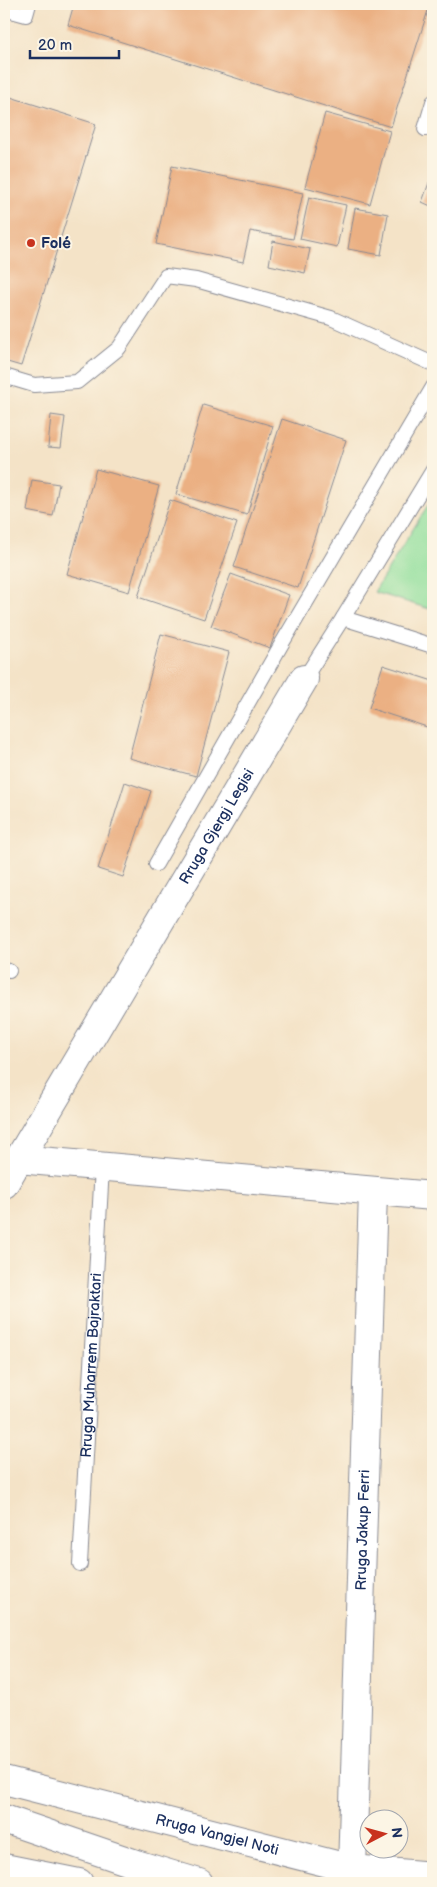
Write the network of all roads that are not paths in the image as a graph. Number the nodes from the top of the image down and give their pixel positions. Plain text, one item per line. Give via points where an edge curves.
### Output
1 (29, 4) edge
2 (4, 9) edge
3 (433, 102) edge
4 (425, 129) dead end
5 (433, 364) edge
6 (4, 376) edge
7 (433, 387) edge
8 (433, 470) edge
9 (344, 618) junction
10 (433, 646) edge
11 (304, 679) joint
12 (156, 864) dead end
13 (18, 1159) junction
14 (102, 1166) junction
15 (4, 1184) edge
16 (373, 1192) junction
17 (433, 1196) edge
18 (80, 1564) dead end
19 (4, 1780) edge
20 (4, 1819) edge
21 (4, 1868) edge
22 (352, 1869) junction
23 (433, 1876) edge
24 (79, 1883) edge
25 (199, 1883) edge

1 - 2 lane via 26,15
3 - 4 lane
5 - 6 lane via 331,318 196,280 166,276 119,348 77,382 34,385
7 - 12 lane
8 - 9 lane, Rruga Gjergj Legisi
9 - 10 lane
9 - 11 lane, Rruga Gjergj Legisi
11 - 13 main road, Rruga Gjergj Legisi
13 - 14 main road
13 - 15 main road, Rruga Gjergj Legisi
14 - 16 main road
14 - 18 lane, Rruga Muharrem Bajraktari
16 - 17 main road
16 - 22 main road, Rruga Jakup Ferri
19 - 22 main road, Rruga Vangjel Noti
20 - 25 main road
21 - 24 main road
22 - 23 main road, Rruga Vangjel Noti

